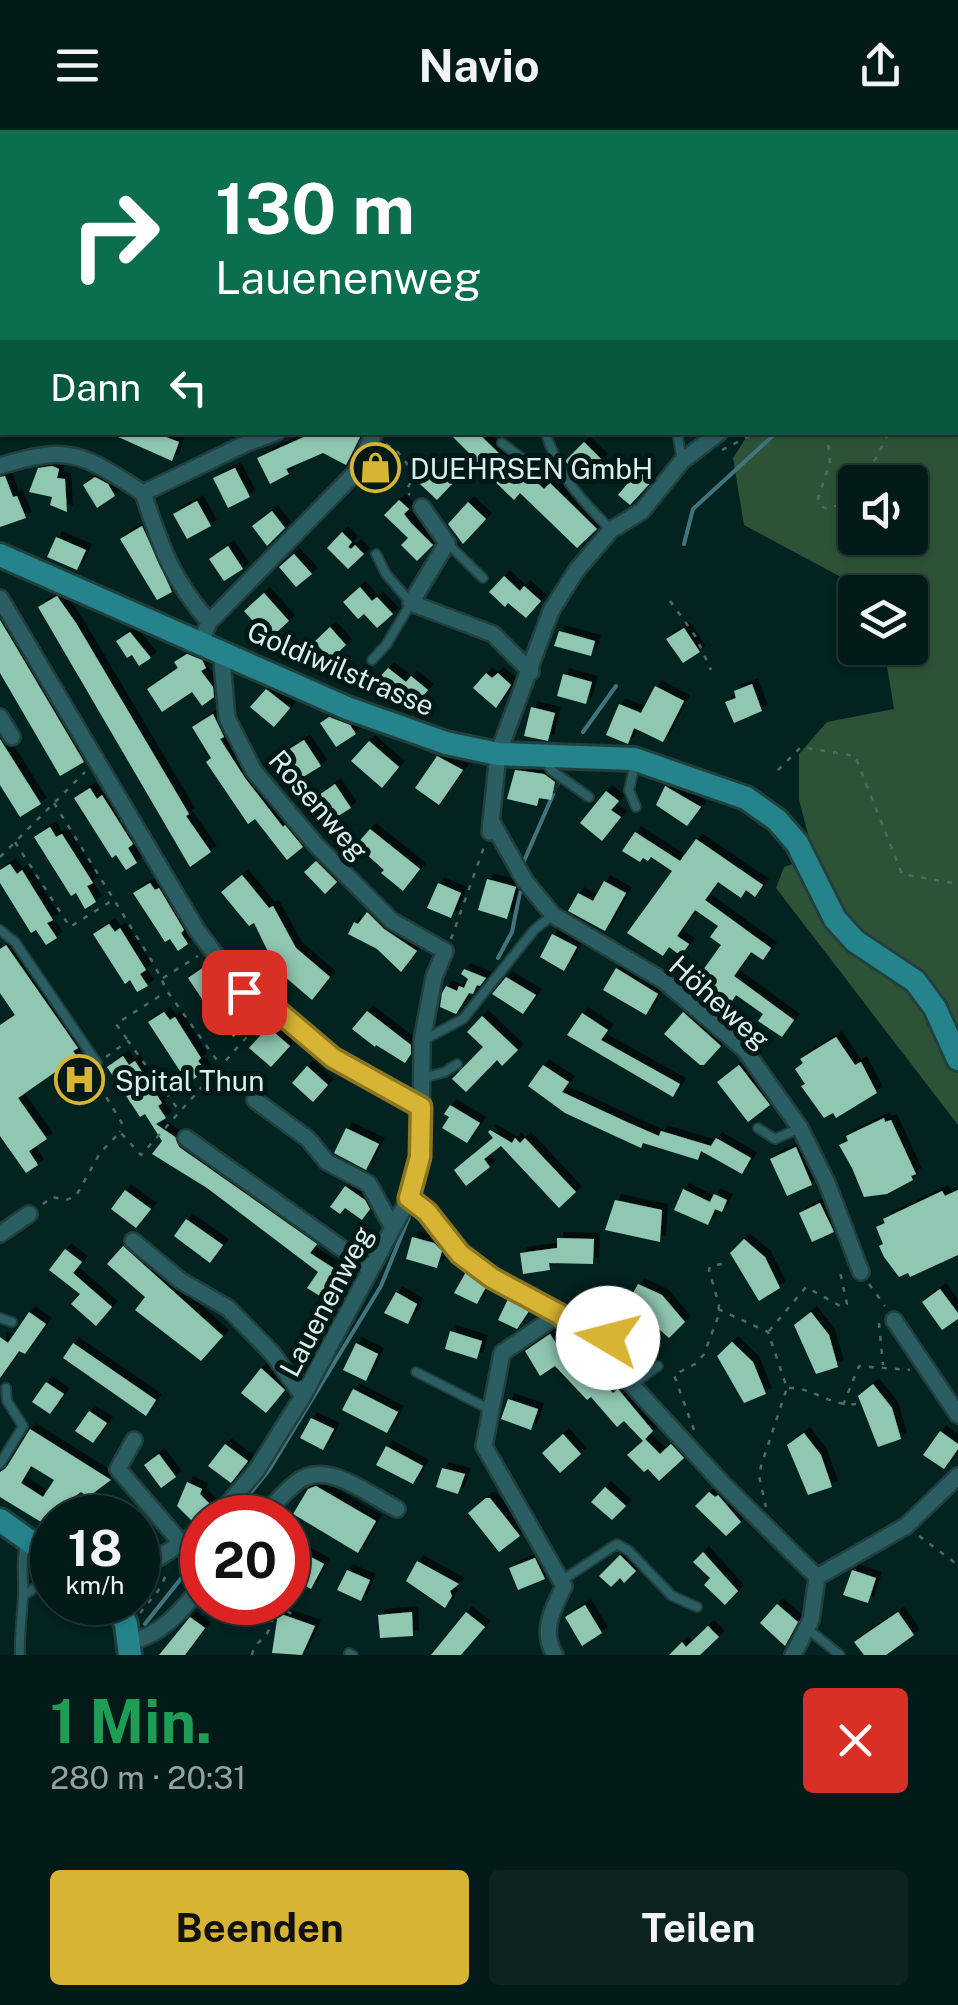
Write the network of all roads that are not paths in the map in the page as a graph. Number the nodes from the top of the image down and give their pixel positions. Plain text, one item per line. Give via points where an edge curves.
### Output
1 (372, 435) edge
2 (546, 435) edge
3 (678, 435) edge
4 (716, 435) edge
5 (246, 438) edge
6 (502, 444) dead end
7 (682, 461) junction
8 (0, 466) edge
9 (557, 468) junction
10 (143, 493) junction
11 (422, 507) road end
12 (611, 530) junction
13 (447, 543) junction
14 (376, 554) dead end
15 (3, 563) edge
16 (483, 578) dead end
17 (0, 598) edge
18 (411, 603) junction
19 (210, 638) junction
20 (372, 660) dead end
21 (531, 672) junction
22 (0, 716) edge
23 (12, 737) dead end
24 (498, 754) junction
25 (543, 756) junction
26 (636, 760) junction
27 (589, 797) dead end
28 (636, 807) dead end
29 (554, 916) junction
30 (0, 930) edge
31 (445, 951) joint
32 (422, 1041) junction
33 (958, 1059) edge
34 (98, 1063) road end
35 (456, 1064) dead end
36 (420, 1078) junction
37 (255, 1100) dead end
38 (421, 1107) junction
39 (758, 1128) dead end
40 (800, 1128) junction
41 (186, 1138) dead end
42 (409, 1198) junction
43 (29, 1214) road end
44 (394, 1228) junction
45 (0, 1234) edge
46 (133, 1241) dead end
47 (371, 1269) junction
48 (862, 1272) road end
49 (634, 1307) dead end
50 (559, 1314) junction
51 (890, 1314) road end
52 (0, 1318) edge
53 (12, 1322) dead end
54 (605, 1356) junction
55 (658, 1366) dead end
56 (416, 1372) dead end
57 (632, 1384) junction
58 (6, 1388) dead end
59 (303, 1396) junction
60 (491, 1410) junction
61 (958, 1415) edge
62 (134, 1440) dead end
63 (0, 1464) edge
64 (958, 1476) edge
65 (236, 1495) edge
66 (284, 1495) edge
67 (397, 1510) dead end
68 (0, 1520) edge
69 (27, 1540) junction
70 (180, 1541) edge
71 (30, 1542) edge
72 (817, 1577) junction
73 (561, 1580) junction
74 (30, 1591) edge
75 (24, 1595) junction
76 (697, 1608) dead end
77 (180, 1610) edge
78 (808, 1629) junction
79 (130, 1648) edge
80 (20, 1655) edge
81 (555, 1655) edge
82 (793, 1655) edge
83 (840, 1655) edge

1 - 19 street via 355,473
2 - 9 lane
3 - 7 lane
4 - 7 street
5 - 10 street
6 - 9 lane via 529,464
7 - 12 street via 642,511
8 - 10 street via 68,454 100,465
9 - 12 lane
10 - 19 street via 167,564
11 - 13 street
12 - 21 street via 551,610
13 - 16 lane
13 - 18 street
14 - 18 lane
15 - 19 street, Goldiwilstrasse
17 - 38 street via 210,948 244,992 273,1007 333,1058
18 - 20 lane
18 - 21 street via 493,634
19 - 24 street, Goldiwilstrasse via 347,708
19 - 31 street, Rosenweg via 227,718 254,771 392,922
21 - 24 street
22 - 23 street
24 - 25 street, Goldiwilstrasse
24 - 29 street, Höheweg via 490,831
25 - 26 street, Goldiwilstrasse
25 - 27 lane via 551,770
26 - 28 lane via 629,790
26 - 33 street, Goldiwilstrasse via 746,798 777,820 798,842 835,918 856,941 916,981
29 - 32 lane via 534,930 462,1019
29 - 40 street, Höheweg via 664,981 744,1050
30 - 34 lane
31 - 32 street, Lauenenweg
32 - 36 street, Lauenenweg
35 - 36 lane
36 - 38 street, Lauenenweg
37 - 44 street via 308,1139 327,1162 369,1184
38 - 42 street, Lauenenweg via 420,1157
39 - 40 lane via 775,1139
40 - 48 street, Höheweg
41 - 47 street
42 - 44 street, Lauenenweg
42 - 50 street via 460,1254
43 - 45 street
44 - 47 street, Lauenenweg
46 - 59 street via 228,1308
47 - 59 street, Lauenenweg
49 - 54 lane via 603,1315
50 - 54 street
50 - 60 street via 502,1353
51 - 61 street
52 - 53 lane
54 - 57 street
55 - 57 lane
56 - 60 lane
57 - 72 street
58 - 63 lane via 23,1426
59 - 65 street, Lauenenweg
60 - 73 street via 484,1446
62 - 70 street via 118,1469
64 - 72 street via 906,1526
66 - 67 street via 298,1480 329,1474
68 - 69 street
69 - 71 street
69 - 75 lane via 20,1571
72 - 78 street
73 - 76 lane via 617,1544 672,1596
73 - 81 street via 547,1626
74 - 75 lane
75 - 80 lane
77 - 79 street
78 - 82 street
78 - 83 lane

